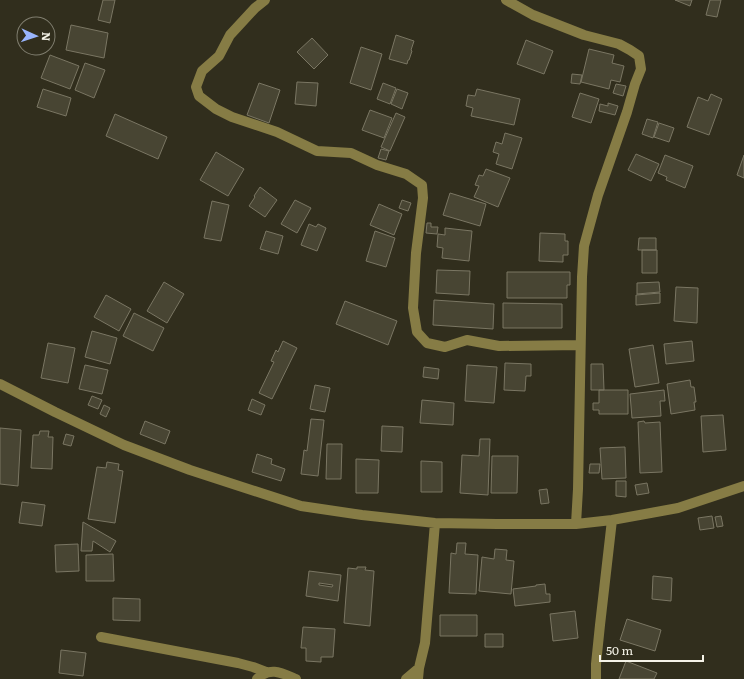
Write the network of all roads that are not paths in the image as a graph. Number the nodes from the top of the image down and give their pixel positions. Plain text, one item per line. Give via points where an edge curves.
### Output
1 (265, 0) edge
2 (506, 0) edge
3 (580, 345) junction
4 (0, 384) edge
5 (744, 486) edge
6 (612, 520) junction
7 (435, 523) junction
8 (576, 524) junction
9 (101, 637) dead end
10 (419, 668) junction
11 (266, 672) junction
12 (257, 679) edge
13 (296, 679) edge
14 (406, 679) edge
15 (418, 679) edge
16 (596, 679) edge

1 - 3 street via 230,35 219,56 202,71 196,87 199,96 232,117 277,132 317,151 351,153 406,174 422,185 413,308 417,332 427,343 444,347 467,340 499,346
2 - 3 street via 532,15 584,35 619,44 638,56 642,68 598,194 584,246
3 - 8 street
4 - 7 street via 124,444 190,470 300,506
5 - 6 street via 678,508
6 - 8 street
6 - 16 street
7 - 8 street
7 - 10 street via 425,643
9 - 11 street via 238,663
10 - 14 street
10 - 15 street
11 - 12 street
11 - 13 street via 279,672

